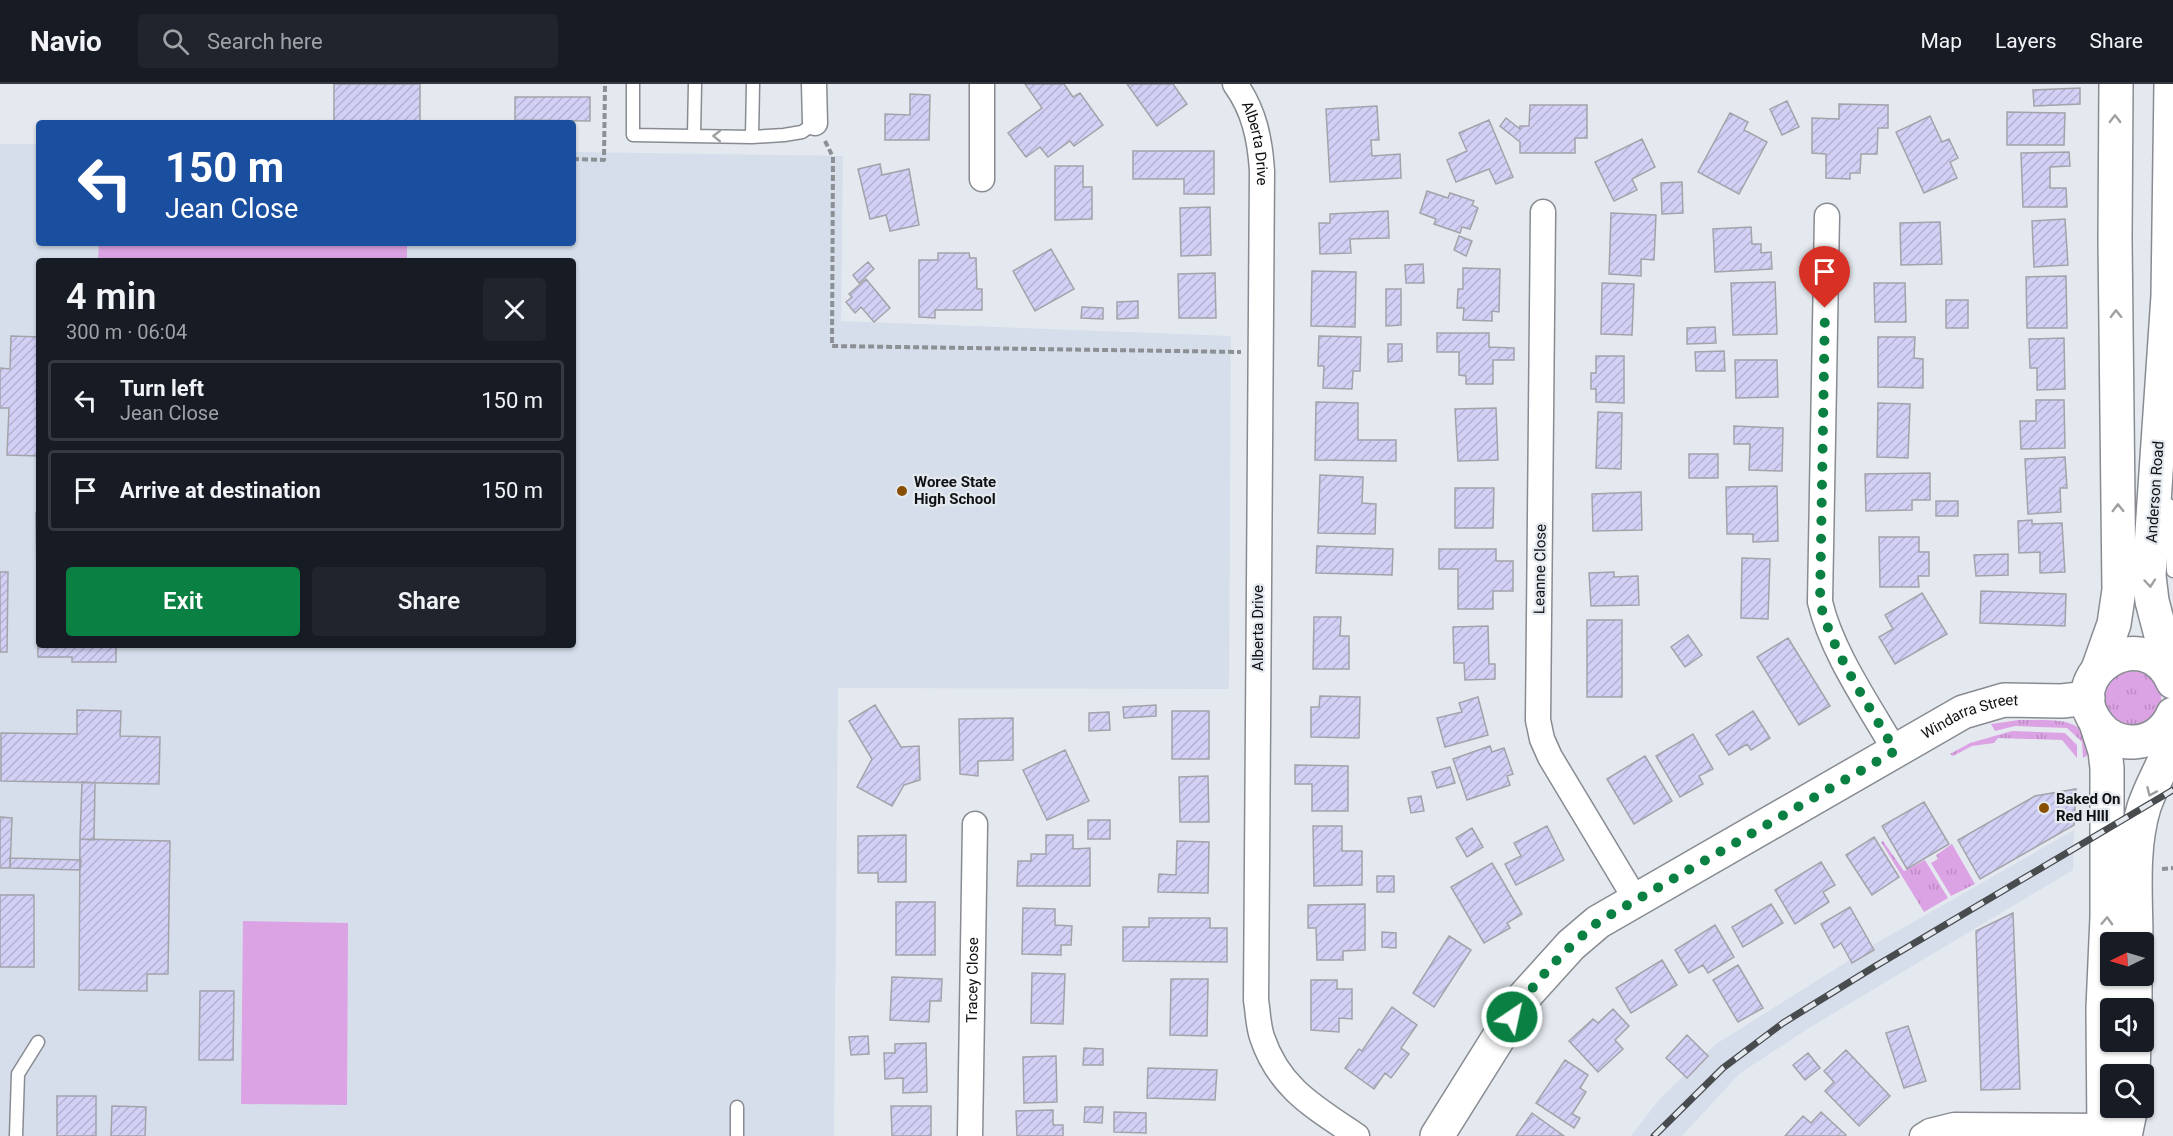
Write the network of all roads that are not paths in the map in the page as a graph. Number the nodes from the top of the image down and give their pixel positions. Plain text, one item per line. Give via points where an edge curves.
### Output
1 (633, 84) edge
2 (695, 84) edge
3 (753, 84) edge
4 (814, 84) edge
5 (982, 84) edge
6 (1235, 84) edge
7 (2115, 84) edge
8 (2171, 84) edge
9 (815, 123) joint
10 (694, 136) junction
11 (752, 137) junction
12 (982, 179) dead end
13 (1543, 212) dead end
14 (1827, 216) dead end
15 (2167, 385) edge
16 (2173, 571) edge
17 (2173, 681) edge
18 (2094, 697) junction
19 (2173, 714) edge
20 (2173, 738) edge
21 (1895, 751) junction
22 (975, 824) dead end
23 (1636, 900) junction
24 (2136, 932) edge
25 (38, 1042) dead end
26 (737, 1107) dead end
27 (2118, 1126) edge
28 (16, 1136) edge
29 (737, 1136) edge
30 (970, 1136) edge
31 (1357, 1136) edge
32 (1437, 1136) edge
33 (1922, 1136) edge

1 - 10 lane via 633,135
2 - 10 lane
3 - 11 lane
4 - 9 street
5 - 12 street
6 - 31 street, Alberta Drive via 1253,117 1262,171 1256,1000 1262,1036 1275,1066 1293,1091
18 -> 7 street via 2119,590
8 - 15 street, Anderson Road
9 - 11 lane via 802,132
11 -> 10 lane
13 - 23 street, Leanne Close via 1538,720 1550,757
14 - 21 street via 1820,602 1834,642
15 - 16 lane
15 -> 17 street, Anderson Road via 2149,576
17 - 18 street via 2152,658 2120,655 2108,660
18 - 19 street via 2103,731 2112,738 2134,742 2156,735
18 - 21 street, Windarra Street via 1988,703 1956,715
27 -> 18 street via 2107,768
20 -> 24 street via 2145,805 2139,831
21 - 23 street, Windarra Street
22 - 30 street, Tracey Close
23 - 32 street, Windarra Street via 1598,922 1571,945 1524,997
25 - 28 lane via 18,1074
26 - 29 lane
27 - 33 street via 1954,1125

